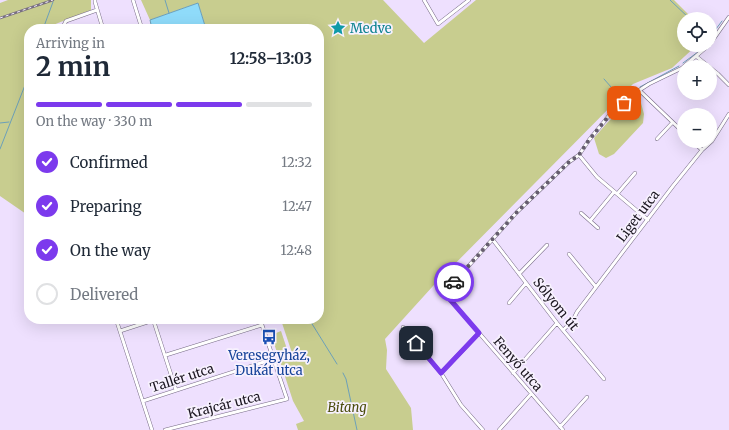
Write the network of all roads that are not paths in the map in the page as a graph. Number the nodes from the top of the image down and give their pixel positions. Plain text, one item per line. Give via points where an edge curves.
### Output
1 (133, 0) edge
2 (424, 0) edge
3 (469, 0) edge
4 (95, 1) edge
5 (96, 10) junction
6 (729, 17) edge
7 (65, 24) edge
8 (101, 24) edge
9 (140, 24) edge
10 (717, 35) edge
11 (702, 52) edge
12 (697, 57) junction
13 (729, 85) edge
14 (639, 90) junction
15 (729, 114) edge
16 (672, 123) junction
17 (677, 128) edge
18 (657, 139) dead end
19 (702, 150) joint
20 (579, 155) junction
21 (635, 173) dead end
22 (616, 193) junction
23 (582, 213) dead end
24 (648, 220) junction
25 (590, 221) junction
26 (598, 228) dead end
27 (493, 240) junction
28 (547, 244) dead end
29 (569, 254) dead end
30 (520, 274) junction
31 (526, 283) junction
32 (596, 287) junction
33 (509, 303) dead end
34 (557, 323) junction
35 (118, 324) edge
36 (140, 324) edge
37 (157, 324) edge
38 (262, 325) joint
39 (403, 327) dead end
40 (563, 330) junction
41 (120, 331) junction
42 (479, 333) junction
43 (166, 355) junction
44 (273, 359) junction
45 (441, 373) junction
46 (513, 373) junction
47 (604, 379) dead end
48 (176, 390) junction
49 (531, 394) junction
50 (587, 397) dead end
51 (143, 401) junction
52 (560, 427) junction
53 (152, 430) edge
54 (165, 430) edge
55 (483, 430) edge
56 (499, 430) edge
57 (563, 430) edge

1 - 9 street
2 - 3 street via 438,24
4 - 5 street
5 - 7 street via 66,21
5 - 8 street
6 - 10 street
11 - 12 street
12 - 13 street
12 - 14 street via 675,72
14 - 16 street
14 - 20 street via 612,112
15 - 19 street, Liget utca via 712,141
16 - 17 street
16 - 18 street
19 - 24 street, Liget utca
20 - 22 street via 597,177
20 - 27 street via 517,212
21 - 22 street
22 - 24 street
22 - 25 street
23 - 25 street
24 - 32 street, Liget utca
25 - 26 street
27 - 30 street, Sólyom út
27 - 42 street, Fenyő utca via 447,290 447,296
28 - 30 street
29 - 32 street
30 - 31 street, Sólyom út
31 - 33 street
31 - 34 street, Sólyom út
32 - 40 street, Liget utca via 572,322
34 - 40 street, Sólyom út
34 - 46 street
35 - 41 street
36 - 41 street
37 - 43 street
38 - 43 street
38 - 44 street
39 - 45 street
40 - 47 street, Sólyom út
41 - 51 street
42 - 45 street
42 - 46 street, Fenyő utca
43 - 48 street
44 - 48 street, Tallér utca
44 - 54 street, Krajcár utca via 287,399
45 - 55 street via 458,400
46 - 49 street, Fenyő utca
48 - 51 street, Tallér utca
49 - 52 street, Fenyő utca
49 - 56 street
50 - 52 street
51 - 53 street
52 - 57 street, Fenyő utca

